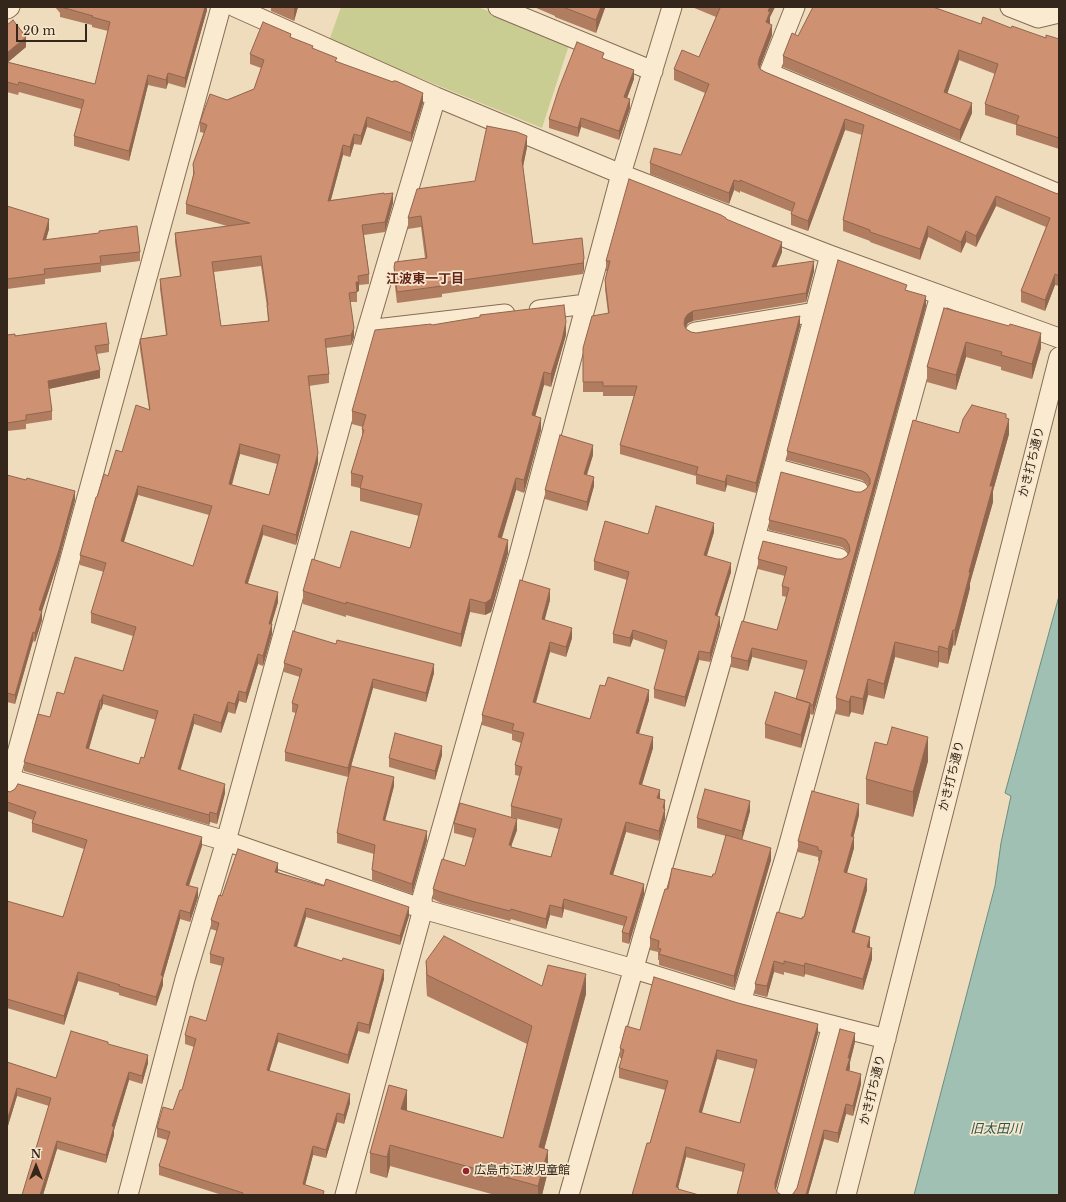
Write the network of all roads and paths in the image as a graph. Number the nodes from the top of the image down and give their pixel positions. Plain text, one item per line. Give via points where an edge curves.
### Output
1 (10, 7) edge
2 (221, 7) edge
3 (235, 7) edge
4 (498, 7) edge
5 (672, 7) edge
6 (795, 7) edge
7 (1010, 7) edge
8 (7, 9) edge
9 (1059, 13) edge
10 (653, 71) junction
11 (436, 97) junction
12 (621, 174) junction
13 (1059, 194) edge
14 (830, 255) junction
15 (940, 295) junction
16 (586, 304) junction
17 (815, 312) junction
18 (367, 330) junction
19 (695, 332) edge
20 (1059, 338) edge
21 (1059, 357) edge
22 (774, 468) junction
23 (859, 491) edge
24 (756, 538) junction
25 (839, 558) edge
26 (8, 782) edge
27 (226, 841) junction
28 (423, 909) junction
29 (634, 969) junction
30 (741, 1002) junction
31 (832, 1025) junction
32 (886, 1039) junction
33 (128, 1195) edge
34 (345, 1195) edge
35 (569, 1195) edge
36 (786, 1195) edge
37 (846, 1195) edge

1 - 8 street
2 - 26 street
3 - 11 street
4 - 10 street
5 - 10 street
6 - 13 street via 769,72
7 - 9 street via 1038,18
10 - 12 street
11 - 12 street
11 - 18 street
12 - 14 street
12 - 16 street
14 - 15 street
14 - 17 street
15 - 20 street
15 - 30 street via 787,850
16 - 18 street
16 - 28 street via 520,551 422,898
17 - 19 street
17 - 22 street
18 - 27 street
21 - 32 street, かき打ち通り
22 - 23 street
22 - 24 street
24 - 25 street
24 - 29 street
26 - 27 street
27 - 28 street
27 - 33 street via 185,979
28 - 29 street
28 - 34 street
29 - 30 street
29 - 35 street
30 - 31 street
31 - 32 street
31 - 36 street
32 - 37 street, かき打ち通り

